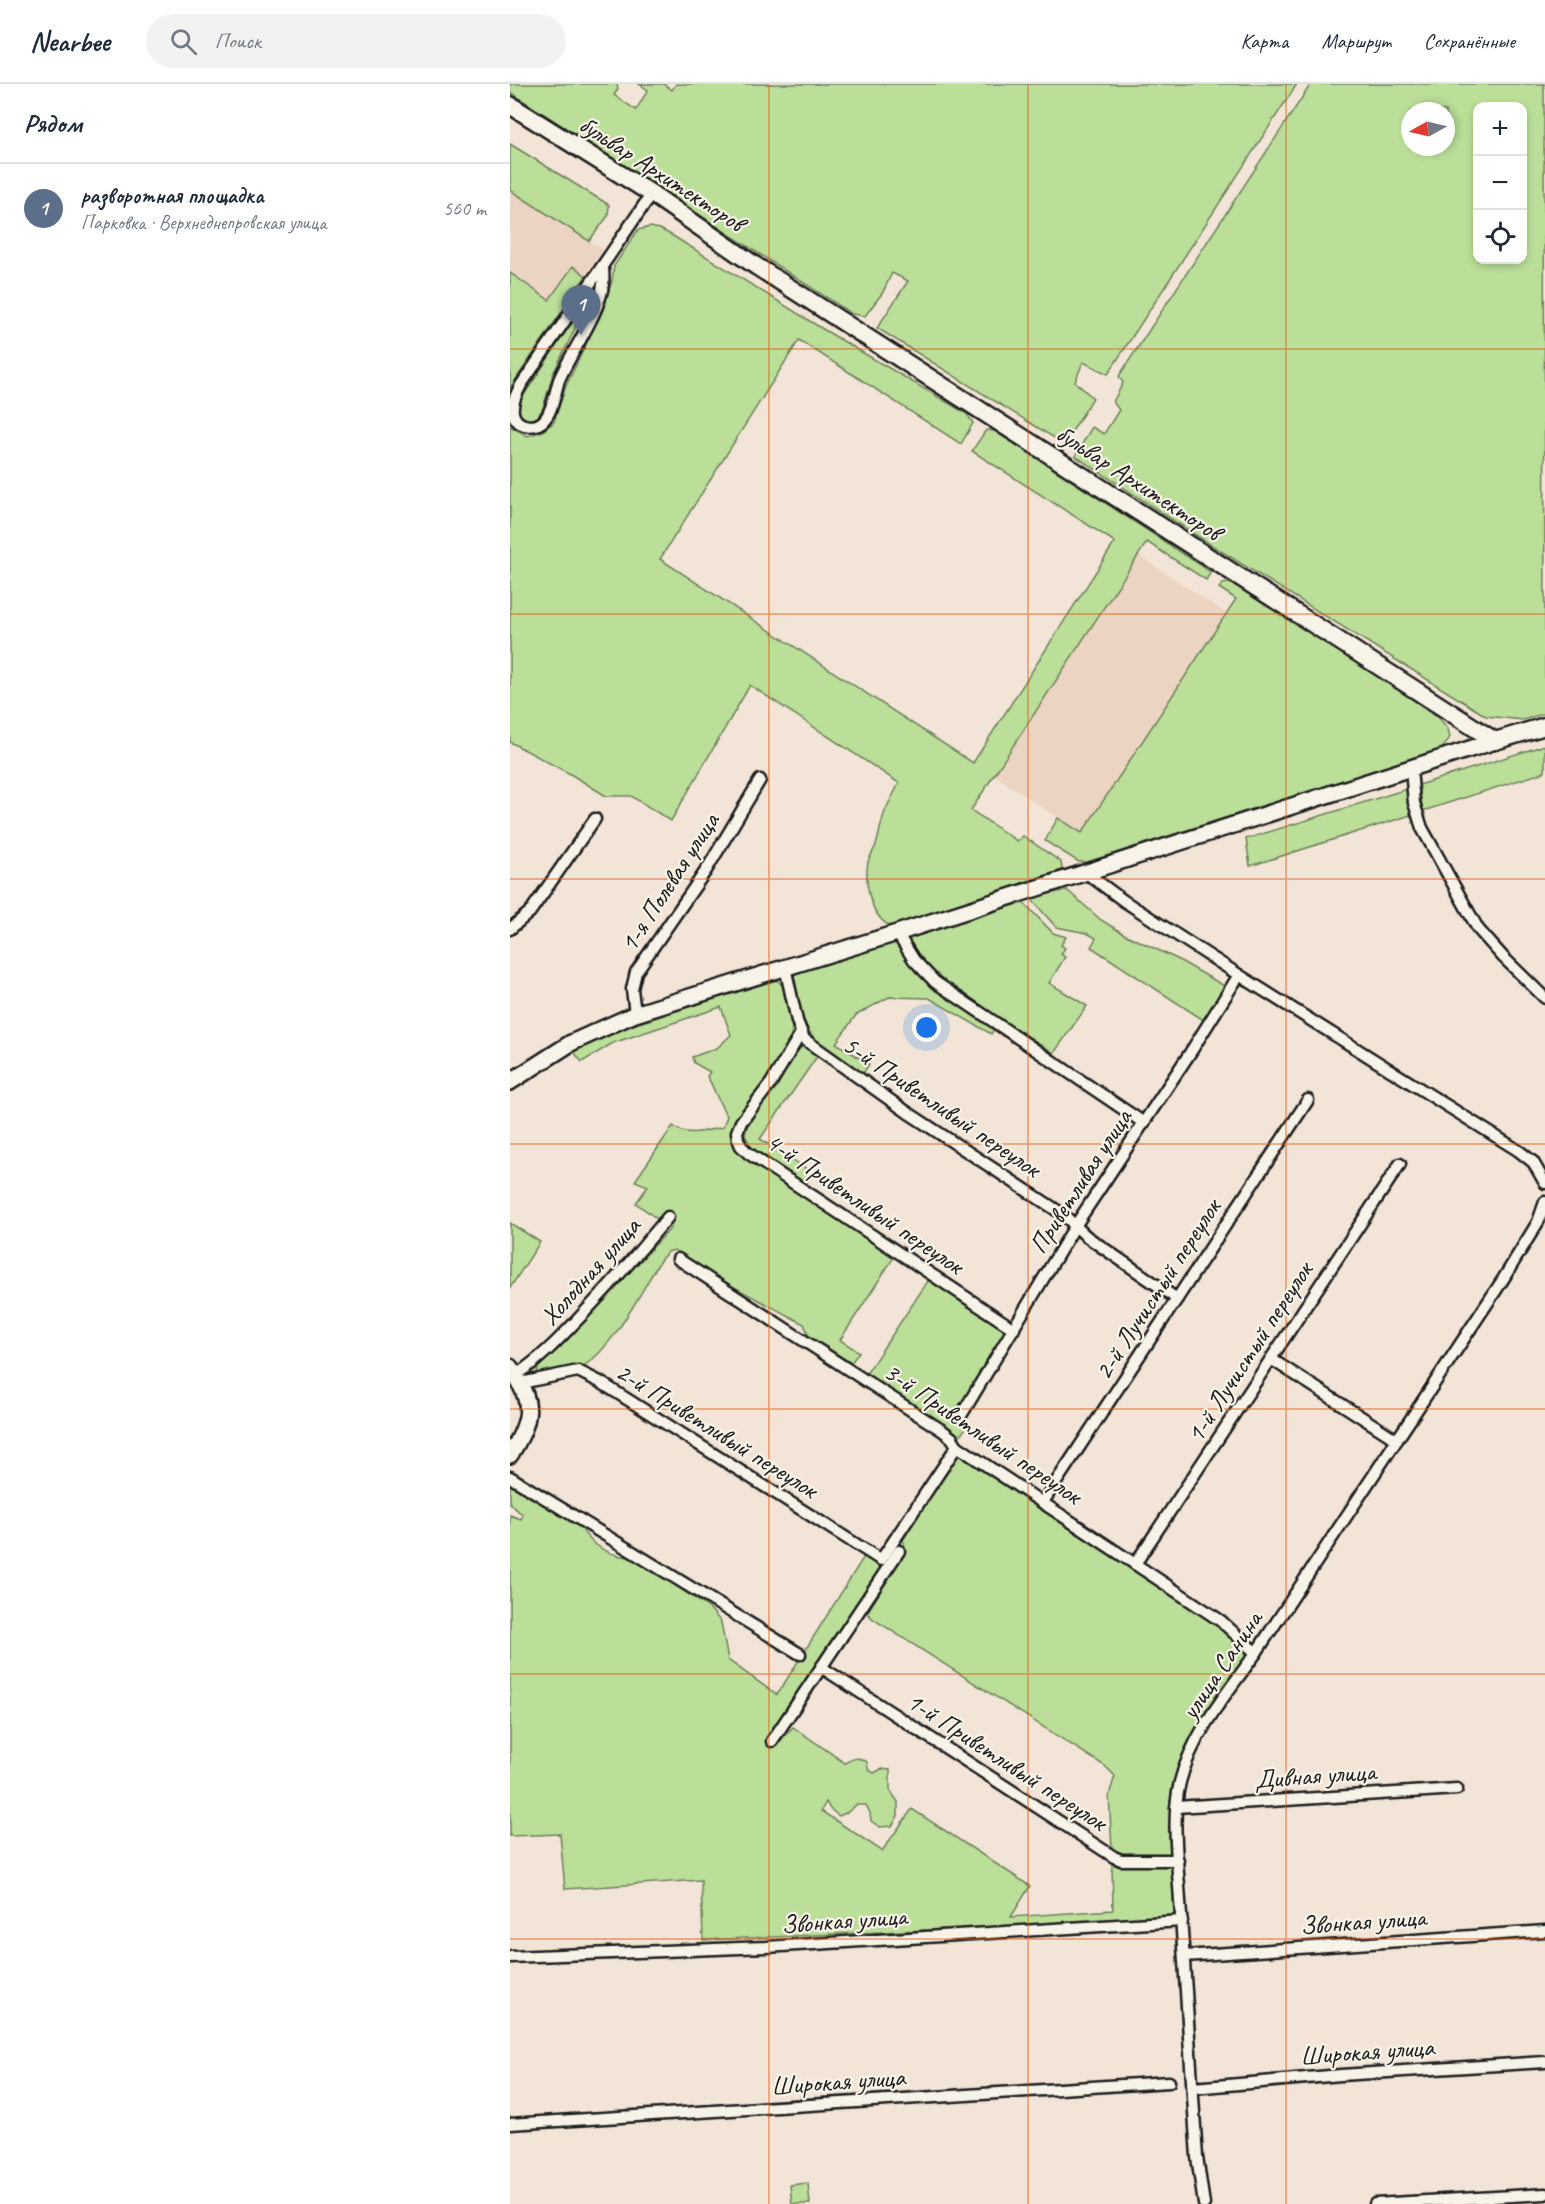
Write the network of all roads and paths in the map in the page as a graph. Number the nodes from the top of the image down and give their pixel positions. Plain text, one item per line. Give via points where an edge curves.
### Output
1 (510, 105) edge
2 (510, 114) edge
3 (649, 198) junction
4 (603, 266) junction
5 (1545, 726) edge
6 (1495, 741) junction
7 (1411, 769) junction
8 (760, 780) dead end
9 (595, 819) dead end
10 (1085, 872) junction
11 (510, 929) edge
12 (897, 933) junction
13 (785, 967) junction
14 (1239, 975) junction
15 (1545, 998) edge
16 (635, 1014) junction
17 (801, 1033) junction
18 (510, 1082) edge
19 (1308, 1100) dead end
20 (1144, 1123) junction
21 (1400, 1164) dead end
22 (1545, 1183) edge
23 (1545, 1202) edge
24 (668, 1217) dead end
25 (1075, 1226) junction
26 (678, 1259) dead end
27 (1177, 1299) junction
28 (1014, 1329) junction
29 (1271, 1359) junction
30 (516, 1375) edge
31 (962, 1414) dead end
32 (1397, 1440) junction
33 (957, 1446) junction
34 (510, 1455) edge
35 (510, 1477) edge
36 (1043, 1502) junction
37 (899, 1551) dead end
38 (1136, 1564) junction
39 (1256, 1653) junction
40 (800, 1654) dead end
41 (822, 1666) junction
42 (772, 1741) dead end
43 (1457, 1789) dead end
44 (1176, 1807) junction
45 (1178, 1860) junction
46 (1182, 1921) junction
47 (1545, 1931) edge
48 (1184, 1956) junction
49 (510, 1957) edge
50 (1545, 2062) edge
51 (1169, 2082) dead end
52 (1193, 2088) junction
53 (510, 2124) edge
54 (1545, 2194) edge
55 (1204, 2204) edge
56 (1375, 2204) edge

1 - 3 main road, бульвар Архитекторов
2 - 3 main road, бульвар Архитекторов
3 - 4 street
3 - 6 main road, бульвар Архитекторов
4 - 4 street via 515,396 512,409 522,424 538,424 548,412 562,374 593,314 603,285
5 - 6 main road
6 - 7 main road
7 - 10 main road
7 - 15 street via 1413,803 1420,822 1478,929
8 - 16 street, 1-я Полевая улица via 707,869 636,972 632,989
9 - 11 street via 530,912
10 - 12 main road
10 - 14 street
12 - 13 main road
12 - 20 street via 914,960 935,982
13 - 16 main road
13 - 17 street
14 - 20 street, Приветливая улица
14 - 22 street via 1519,1151 1533,1162
16 - 18 main road via 571,1043
17 - 25 street, 5-й Приветливый переулок via 804,1039 907,1112
17 - 28 street, 4-й Приветливый переулок via 771,1083 741,1122 737,1132 741,1146
19 - 27 street, 2-й Лучистый переулок
20 - 25 street, Приветливая улица
21 - 29 street, 1-й Лучистый переулок
23 - 32 street, улица Санина via 1538,1222 1502,1281
24 - 30 street, Холодная улица via 551,1348
25 - 27 street, 5-й Приветливый переулок
25 - 28 street, Приветливая улица
26 - 33 street, 3-й Приветливый переулок via 943,1431
27 - 36 street, 2-й Лучистый переулок
28 - 31 street, Приветливая улица
29 - 32 street
29 - 38 street, 1-й Лучистый переулок
30 - 33 street, 2-й Приветливый переулок via 578,1371 600,1382 881,1560
30 - 34 main road via 527,1400 527,1421
32 - 39 street, улица Санина
33 - 36 street, 3-й Приветливый переулок
35 - 40 street
36 - 38 street, 3-й Приветливый переулок
37 - 41 street
38 - 39 street, 3-й Приветливый переулок via 1221,1621
39 - 44 street, улица Санина via 1199,1736 1186,1762
41 - 42 street
41 - 45 street, 1-й Приветливый переулок via 1114,1857
43 - 44 street, Дивная улица
44 - 45 street, улица Санина
45 - 46 street, улица Санина
46 - 48 street, улица Санина
46 - 49 street, Звонкая улица via 755,1948
47 - 48 street, Звонкая улица
48 - 52 street, улица Санина
50 - 52 street, Широкая улица
51 - 53 street, Широкая улица
52 - 55 street, улица Санина
54 - 56 street

